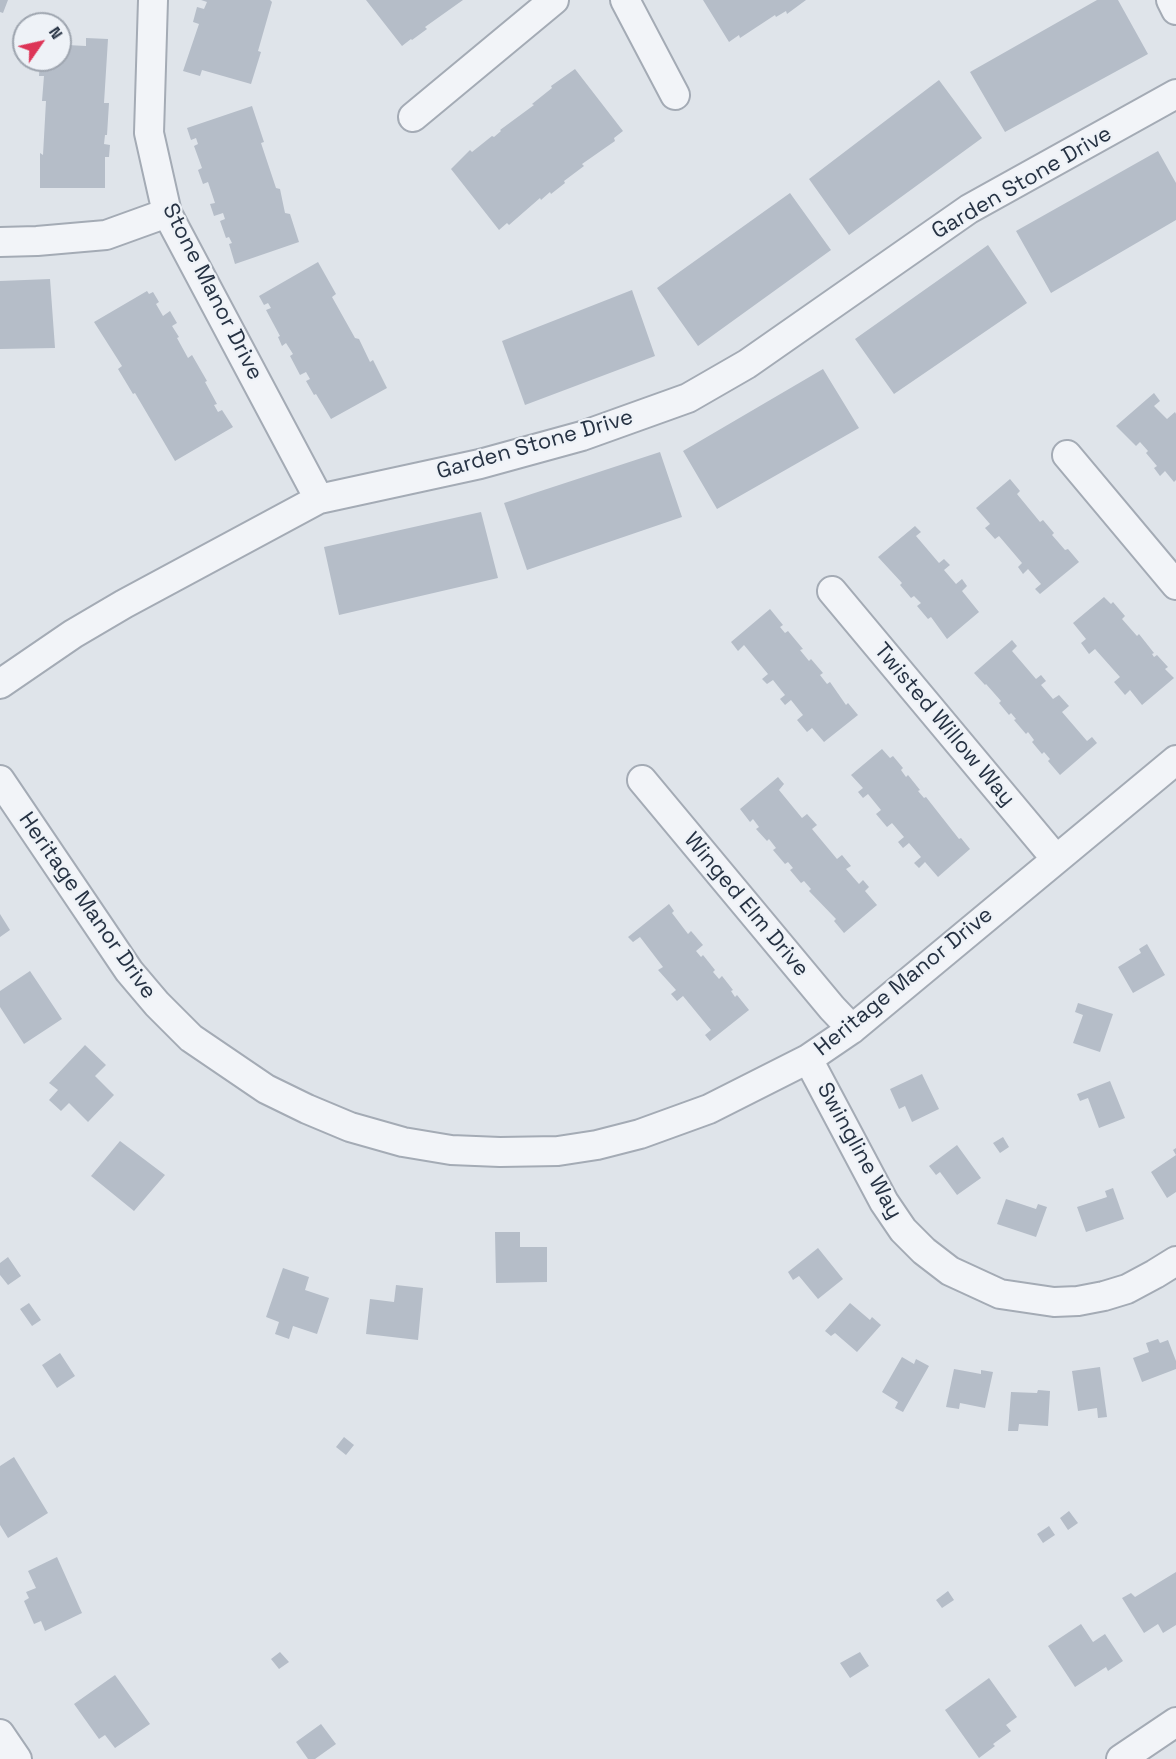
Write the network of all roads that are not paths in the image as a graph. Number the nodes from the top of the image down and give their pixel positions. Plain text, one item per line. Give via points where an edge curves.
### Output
1 (554, 0) edge
2 (625, 0) edge
3 (1171, 0) edge
4 (150, 1) edge
5 (1176, 10) edge
6 (1176, 94) edge
7 (675, 95) dead end
8 (413, 117) dead end
9 (167, 213) junction
10 (0, 242) edge
11 (1067, 455) dead end
12 (319, 499) junction
13 (1176, 585) edge
14 (832, 591) dead end
15 (0, 684) edge
16 (1176, 760) edge
17 (0, 780) edge
18 (642, 780) dead end
19 (1056, 859) junction
20 (852, 1029) junction
21 (808, 1059) junction
22 (1176, 1261) edge
23 (1176, 1722) edge
24 (0, 1734) edge
25 (17, 1759) edge
26 (1121, 1759) edge

1 - 8 street
2 - 7 street
3 - 5 street
4 - 9 street, Stone Manor Drive via 149,133
6 - 12 street, Garden Stone Drive via 969,209 747,364 688,398 571,440
9 - 10 street via 106,235
9 - 12 street, Stone Manor Drive
11 - 13 street
12 - 15 street, Garden Stone Drive via 114,610
14 - 19 street, Twisted Willow Way
16 - 19 street, Heritage Manor Drive
17 - 21 street, Heritage Manor Drive via 129,971 157,1005 191,1038 257,1083 350,1127 451,1150 523,1152 587,1146 640,1134 710,1109
18 - 20 street, Winged Elm Drive
19 - 20 street, Heritage Manor Drive
20 - 21 street, Heritage Manor Drive
21 - 22 street, Swingline Way via 884,1202 903,1230 950,1271 1000,1294 1054,1302 1078,1301 1127,1288
23 - 26 street
24 - 25 street

